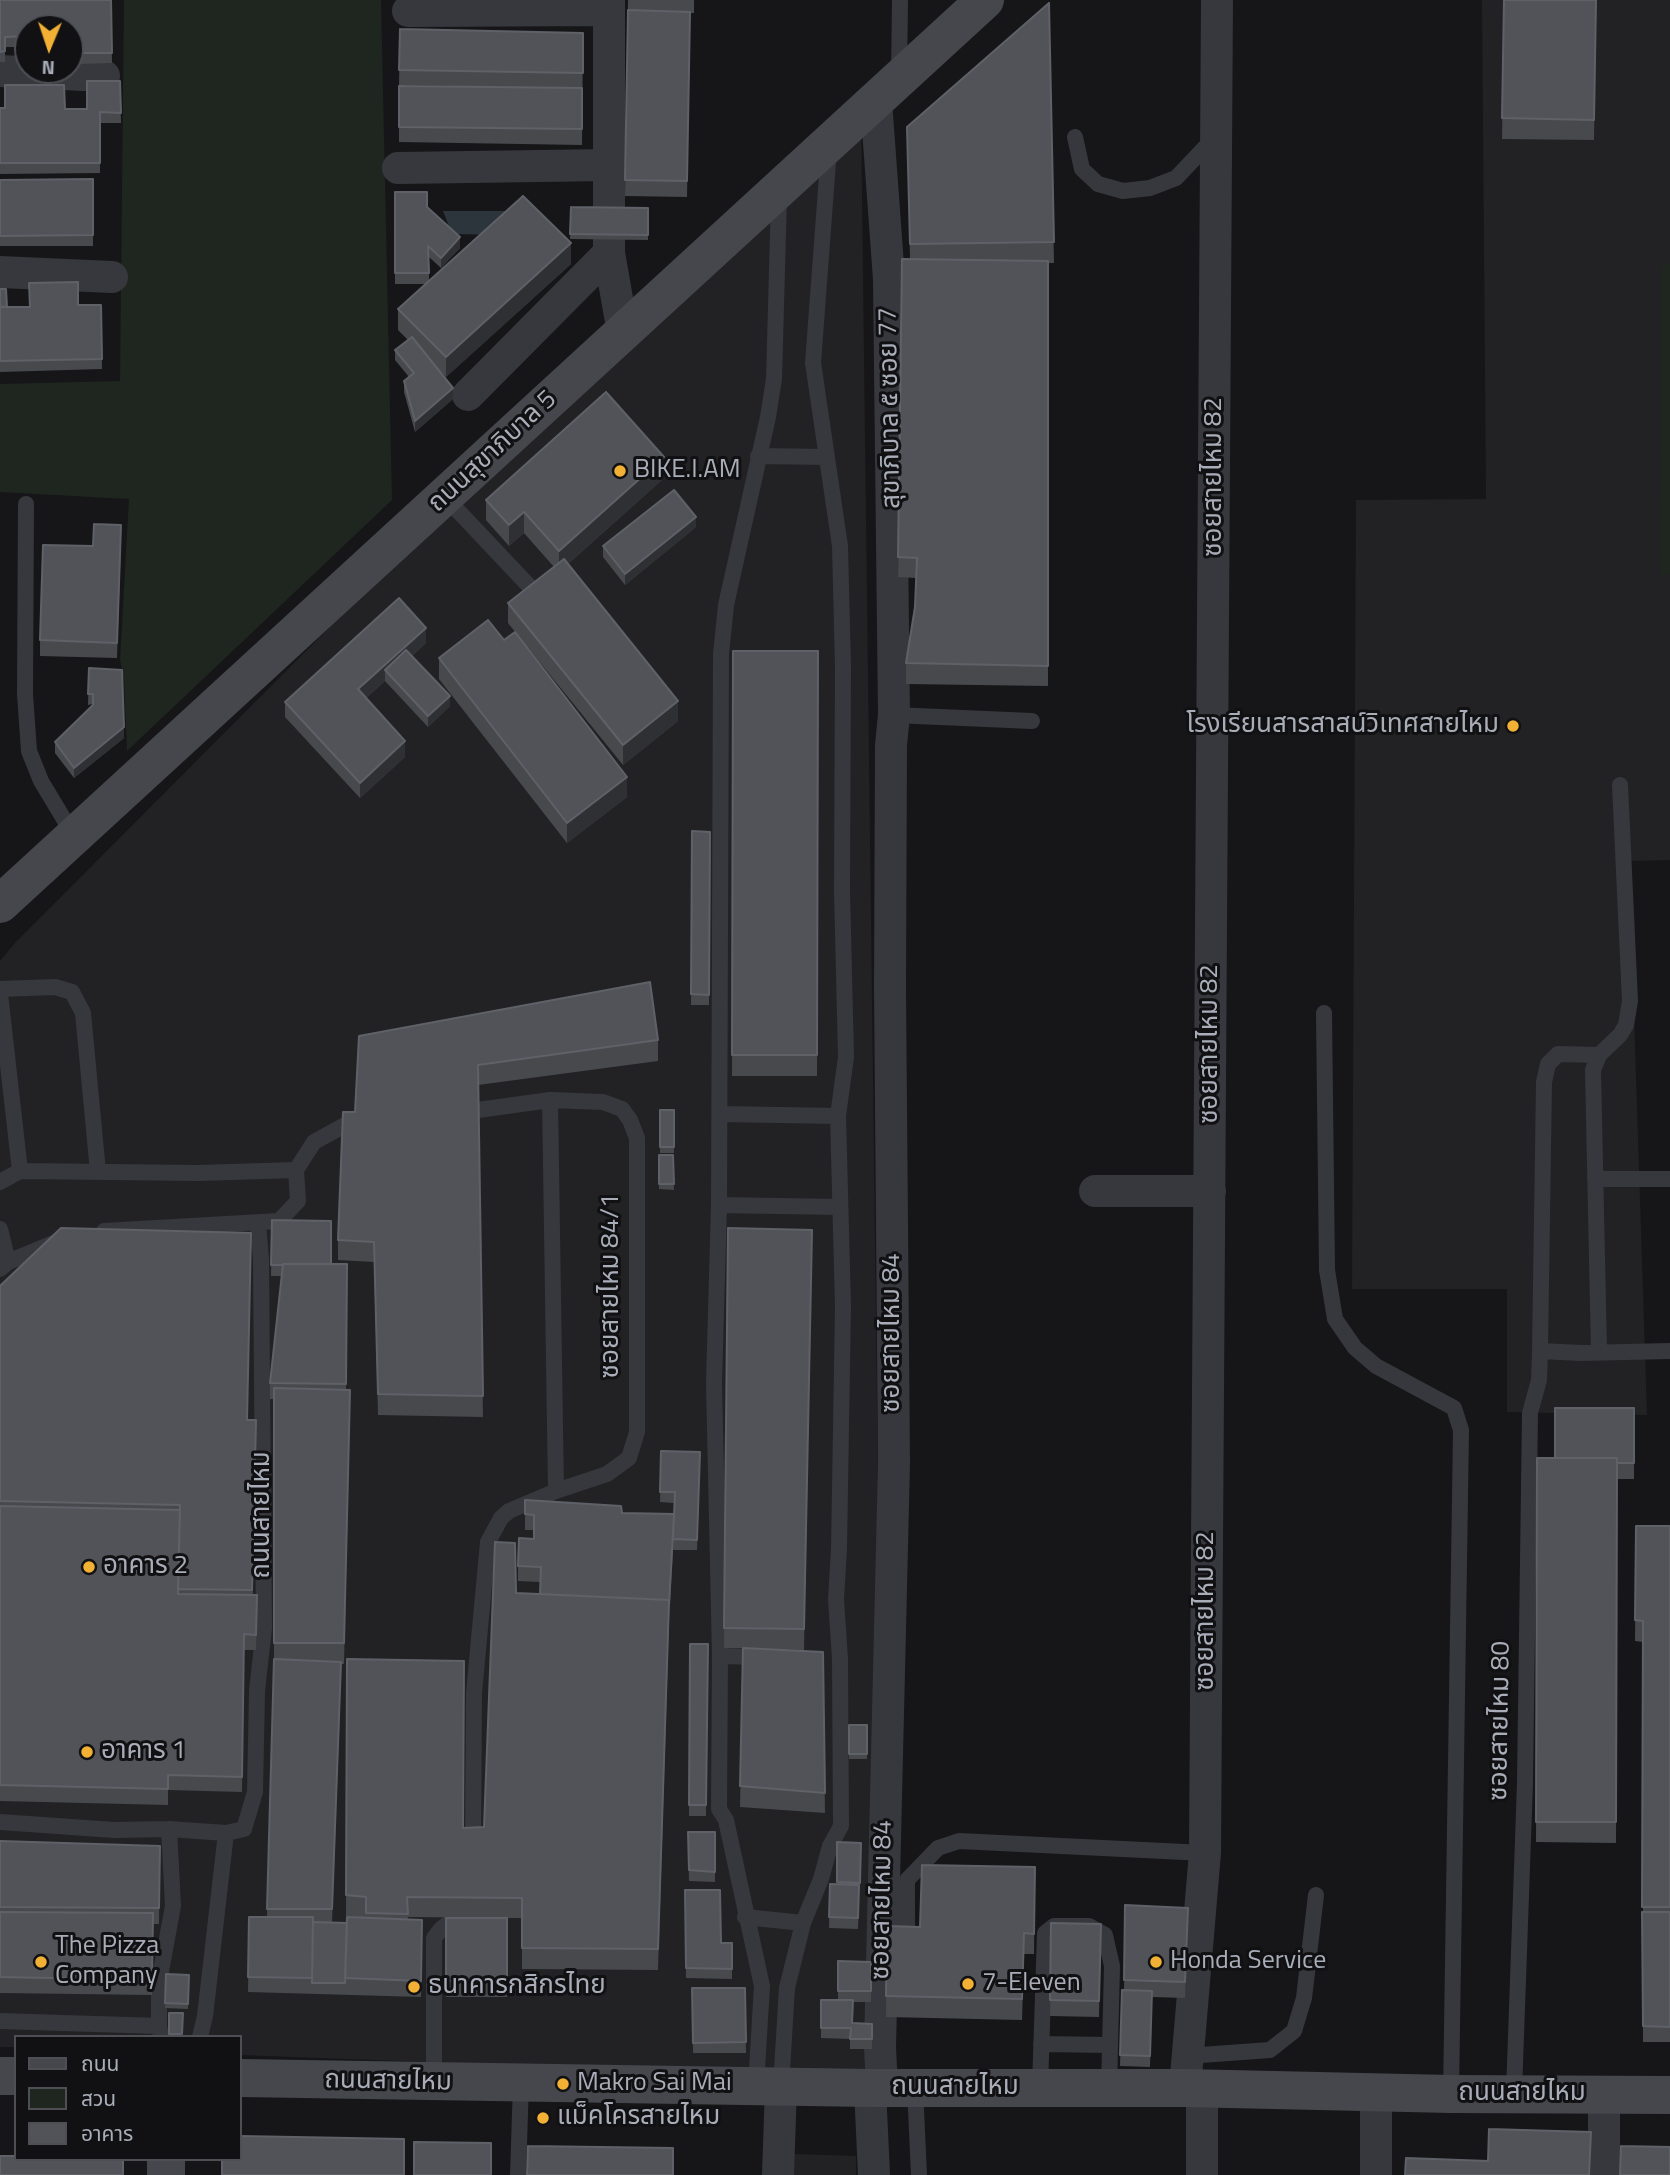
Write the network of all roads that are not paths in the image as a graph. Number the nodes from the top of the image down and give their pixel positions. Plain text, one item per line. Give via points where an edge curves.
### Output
1 (900, 0) edge
2 (985, 0) edge
3 (1217, 0) edge
4 (609, 5) edge
5 (408, 11) dead end
6 (0, 71) edge
7 (104, 76) dead end
8 (887, 90) junction
9 (1218, 134) junction
10 (1074, 137) dead end
11 (830, 143) junction
12 (609, 165) junction
13 (398, 168) dead end
14 (779, 189) junction
15 (609, 253) junction
16 (0, 272) edge
17 (112, 277) dead end
18 (623, 333) junction
19 (468, 395) dead end
20 (758, 456) junction
21 (826, 457) junction
22 (444, 496) junction
23 (26, 504) dead end
24 (530, 587) edge
25 (894, 715) junction
26 (1032, 721) dead end
27 (1620, 785) dead end
28 (74, 836) junction
29 (0, 904) edge
30 (0, 991) edge
31 (1324, 1013) dead end
32 (1599, 1055) junction
33 (550, 1100) junction
34 (478, 1110) edge
35 (720, 1114) junction
36 (838, 1116) junction
37 (356, 1119) edge
38 (296, 1170) junction
39 (20, 1171) junction
40 (98, 1172) junction
41 (1595, 1179) junction
42 (1670, 1179) edge
43 (0, 1182) edge
44 (1096, 1191) dead end
45 (1210, 1191) junction
46 (719, 1205) junction
47 (840, 1207) junction
48 (258, 1223) junction
49 (0, 1229) edge
50 (4, 1265) edge
51 (1540, 1351) junction
52 (1670, 1351) edge
53 (1599, 1352) junction
54 (556, 1491) junction
55 (720, 1656) junction
56 (773, 1657) edge
57 (0, 1822) edge
58 (169, 1829) junction
59 (226, 1832) junction
60 (473, 1848) edge
61 (1205, 1853) junction
62 (1316, 1895) dead end
63 (457, 1917) edge
64 (745, 1917) junction
65 (803, 1923) junction
66 (907, 1932) edge
67 (0, 2021) edge
68 (160, 2031) edge
69 (200, 2035) edge
70 (1041, 2044) junction
71 (1110, 2045) junction
72 (1191, 2077) junction
73 (242, 2078) edge
74 (434, 2083) junction
75 (521, 2083) junction
76 (769, 2086) junction
77 (1040, 2087) junction
78 (889, 2088) junction
79 (1109, 2088) junction
80 (1376, 2092) junction
81 (1514, 2092) junction
82 (1451, 2094) junction
83 (1604, 2094) junction
84 (1670, 2095) edge
85 (518, 2175) edge
86 (778, 2175) edge
87 (874, 2175) edge
88 (919, 2175) edge
89 (1202, 2175) edge
90 (1376, 2175) edge
91 (1604, 2175) edge

1 - 8 lane
2 - 8 main road, ถนนสุขาภิบาล 5
3 - 9 street, ซอยสายไหม 82
4 - 5 street
4 - 12 street
6 - 7 street
8 - 11 main road, ถนนสุขาภิบาล 5
8 - 25 street, สุขาภิบาล ๕ ซอย 77
9 - 10 lane via 1176,178 1124,191 1098,184 1082,169
9 - 45 street, ซอยสายไหม 82
11 - 14 main road, ถนนสุขาภิบาล 5
11 - 21 lane via 813,363
12 - 13 street
12 - 15 street
14 - 18 main road, ถนนสุขาภิบาล 5
14 - 20 lane via 774,379
15 - 18 street
15 - 19 street
16 - 17 street
18 - 22 main road, ถนนสุขาภิบาล 5
20 - 21 lane
20 - 35 lane via 726,605 721,653
21 - 36 lane via 840,546 843,666 846,1057
22 - 24 lane
22 - 28 main road, ถนนสุขาภิบาล 5
23 - 28 lane via 29,751
25 - 26 lane
25 - 78 street, ซอยสายไหม 84 via 890,988 894,1463 880,2047
27 - 32 lane via 1630,1001 1626,1025
28 - 29 main road, ถนนสุขาภิบาล 5
30 - 39 lane
30 - 40 lane via 55,986 72,992 83,1013
31 - 82 lane via 1327,1270 1335,1319 1355,1348 1376,1366 1454,1408 1461,1430
32 - 41 lane via 1593,1070
32 - 51 lane, ซอยสายไหม 80 via 1558,1054 1548,1064 1544,1082
33 - 34 lane, ซอยสายไหม 84/1
33 - 54 lane
33 - 54 lane, ซอยสายไหม 84/1 via 603,1102 622,1109 637,1138 637,1432 629,1458 607,1474
35 - 36 lane
35 - 46 lane
36 - 47 lane
37 - 38 lane via 314,1142
38 - 40 lane
38 - 48 lane via 298,1201 279,1221
39 - 40 lane
39 - 43 lane
41 - 42 lane
41 - 53 lane
44 - 45 street
45 - 61 street, ซอยสายไหม 82
46 - 47 lane
46 - 55 lane via 715,1383
47 - 65 lane via 843,1306 833,1659 841,1826
48 - 50 lane via 84,1235 55,1241
48 - 59 lane, ถนนสายไหม via 264,1628 257,1691 255,1792 244,1829
49 - 50 lane
51 - 53 lane
51 - 81 lane, ซอยสายไหม 80 via 1539,1380 1530,1413 1525,1783
52 - 53 lane
54 - 60 lane, ซอยสายไหม 84/1 via 509,1511 488,1542 474,1693
55 - 56 lane
55 - 64 lane via 719,1809 726,1820
57 - 58 lane
58 - 59 lane
58 - 68 lane via 173,1906 159,1982
59 - 69 lane
61 - 66 lane via 959,1841 938,1848 907,1880
61 - 72 street, ซอยสายไหม 82
62 - 72 lane via 1304,1998 1294,2031 1270,2050
63 - 74 lane via 434,1938
64 - 65 lane
64 - 76 lane via 762,1986
65 - 76 lane
67 - 68 lane
70 - 71 lane
70 - 71 lane via 1045,1933 1054,1926 1089,1926 1105,1935 1112,1966
70 - 77 lane
71 - 79 lane
72 - 79 main road, ถนนสายไหม
72 - 80 main road, ถนนสายไหม
72 - 89 street, ซอยสายไหม 82
73 - 74 main road, ถนนสายไหม
74 - 75 main road, ถนนสายไหม
75 - 76 main road, ถนนสายไหม
75 - 85 lane
76 - 78 main road, ถนนสายไหม
76 - 86 street
77 - 78 main road, ถนนสายไหม
77 - 79 main road, ถนนสายไหม
78 - 87 street, ซอยสายไหม 84
78 - 88 lane
80 - 82 main road, ถนนสายไหม
80 - 90 street
81 - 82 main road, ถนนสายไหม
81 - 83 main road, ถนนสายไหม
83 - 84 main road, ถนนสายไหม
83 - 91 street

